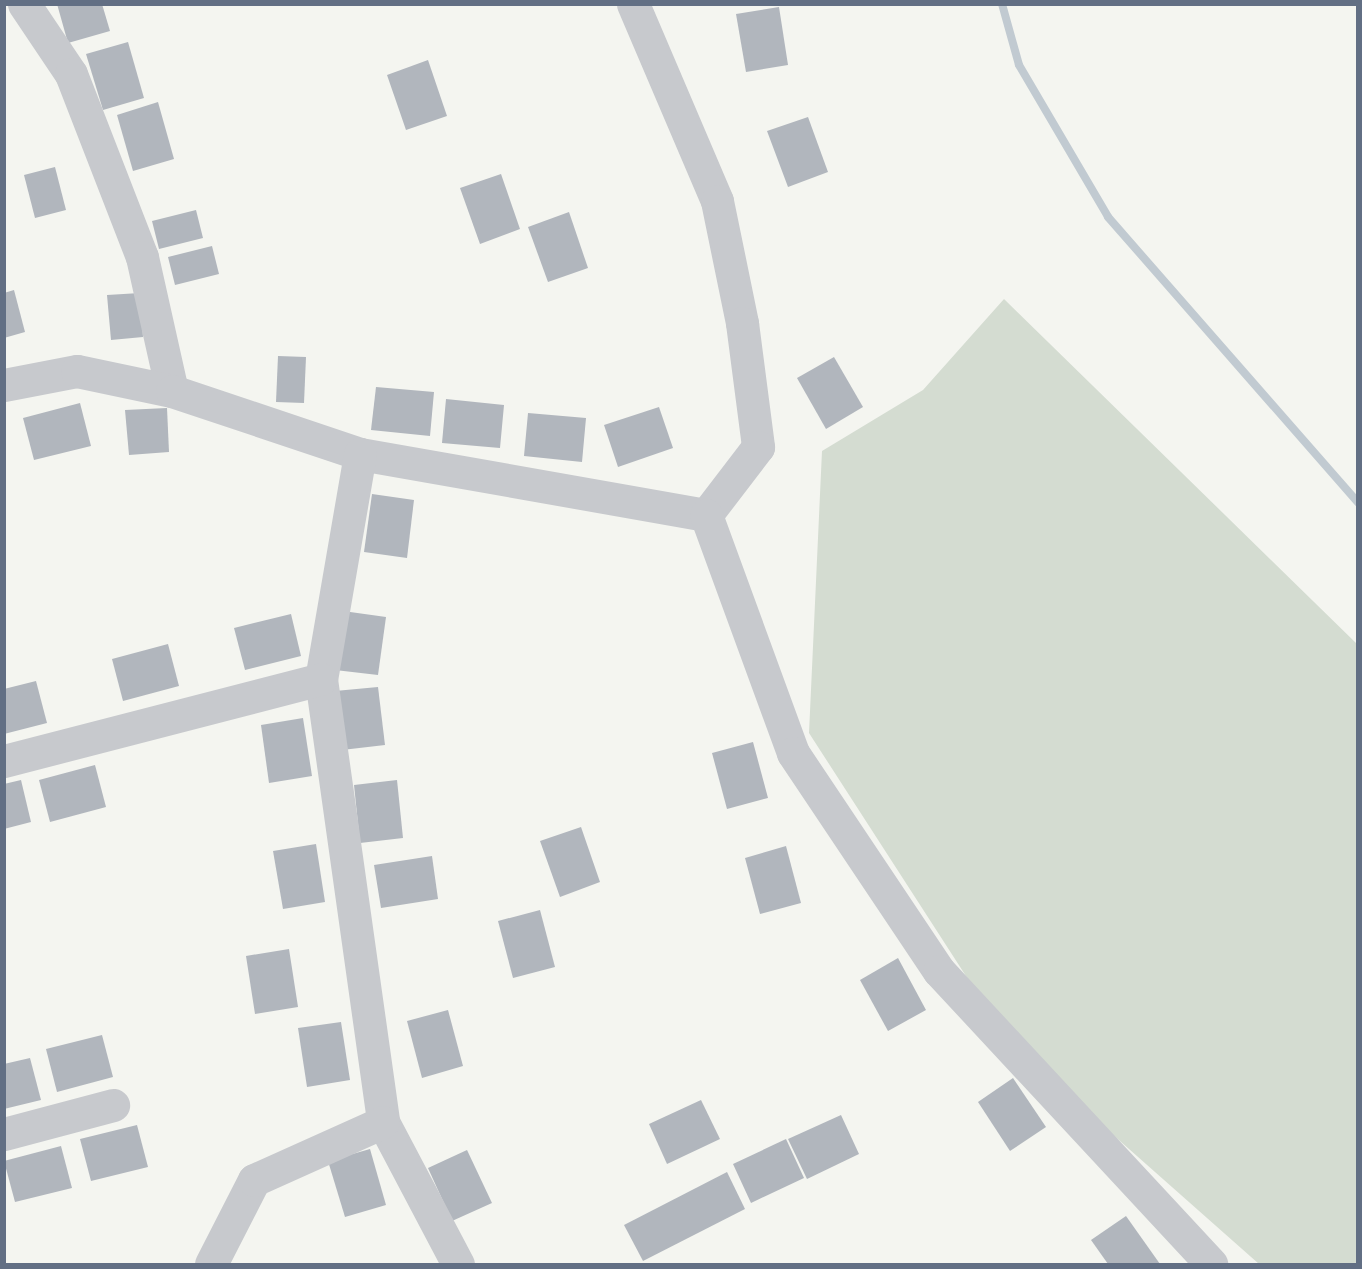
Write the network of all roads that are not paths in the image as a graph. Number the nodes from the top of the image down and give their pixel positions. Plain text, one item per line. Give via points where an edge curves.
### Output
1 (24, 4) edge
2 (633, 4) edge
3 (4, 386) edge
4 (172, 391) junction
5 (360, 454) junction
6 (706, 514) junction
7 (321, 679) junction
8 (4, 761) edge
9 (113, 1106) dead end
10 (383, 1122) junction
11 (4, 1134) edge
12 (211, 1264) edge
13 (458, 1264) edge
14 (1211, 1264) edge

1 - 4 street via 71,74 142,257
2 - 6 street via 717,201 742,323 758,447
3 - 4 street via 77,371
4 - 5 street
5 - 6 street
5 - 7 street
6 - 14 street via 794,753 939,971
7 - 8 street
7 - 10 street
9 - 11 street
10 - 12 street via 254,1180
10 - 13 street

